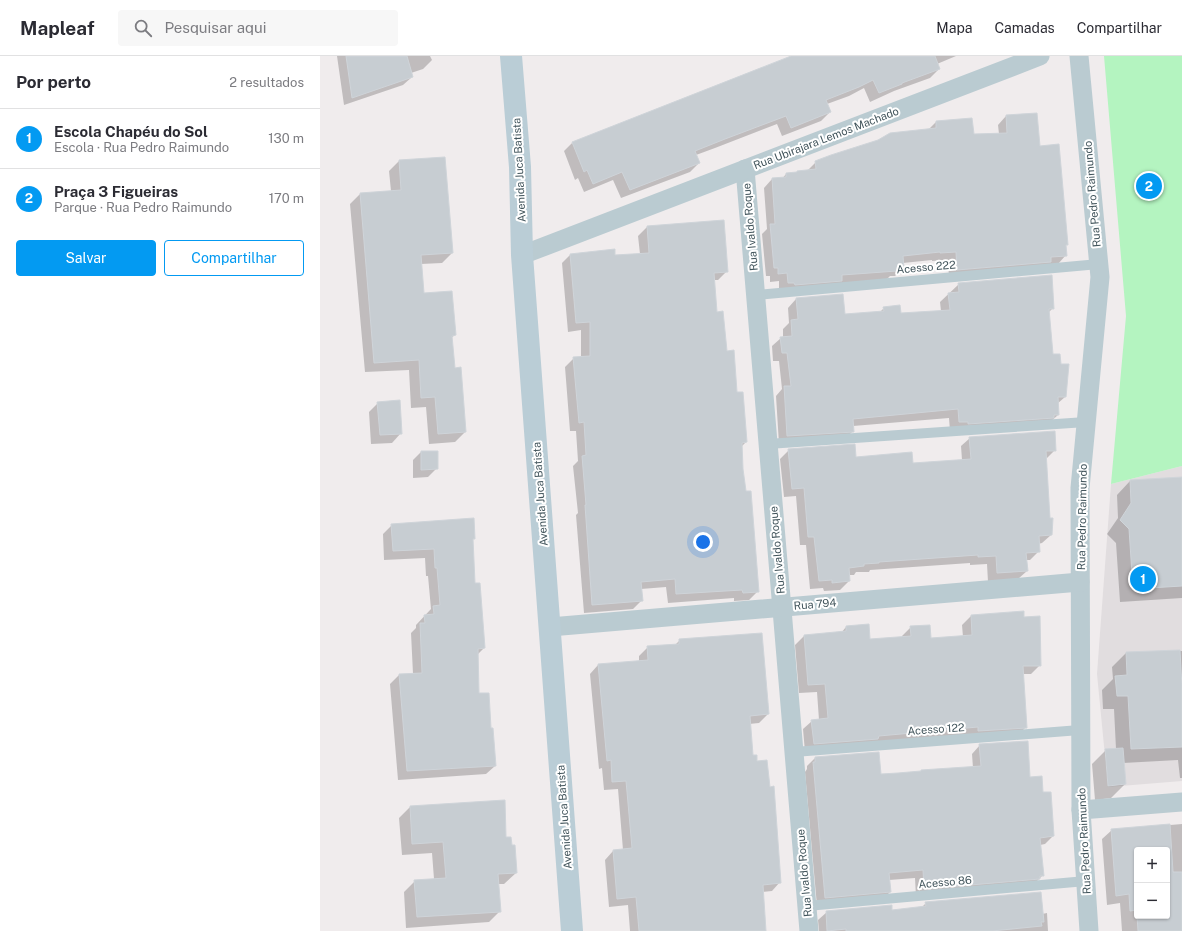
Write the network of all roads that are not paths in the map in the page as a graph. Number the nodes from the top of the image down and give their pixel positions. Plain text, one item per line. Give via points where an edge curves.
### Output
1 (511, 56) edge
2 (1040, 56) edge
3 (1079, 56) edge
4 (745, 169) junction
5 (522, 254) junction
6 (1099, 264) junction
7 (756, 295) junction
8 (1086, 422) junction
9 (768, 444) junction
10 (1080, 582) junction
11 (782, 607) junction
12 (550, 627) junction
13 (1080, 730) junction
14 (794, 752) junction
15 (1182, 802) edge
16 (1081, 810) junction
17 (1086, 881) junction
18 (807, 906) junction
19 (572, 931) edge
20 (809, 931) edge
21 (1089, 931) edge

1 - 5 main road, Avenida Juca Batista via 520,168
2 - 4 street, Rua Ubirajara Lemos Machado
3 - 6 street, Rua Pedro Raimundo
4 - 5 street, Rua Ubirajara Lemos Machado
4 - 7 street, Rua Ivaldo Roque
5 - 12 main road, Avenida Juca Batista
6 - 7 lane, Acesso 222
6 - 8 street, Rua Pedro Raimundo via 1100,277
7 - 9 street, Rua Ivaldo Roque
8 - 9 lane
8 - 10 street, Rua Pedro Raimundo via 1080,488
9 - 11 street, Rua Ivaldo Roque
10 - 11 street, Rua 794
10 - 13 street, Rua Pedro Raimundo
11 - 12 street, Rua 794
11 - 14 street, Rua Ivaldo Roque
12 - 19 main road, Avenida Juca Batista
13 - 14 lane, Acesso 122
13 - 16 street, Rua Pedro Raimundo
14 - 18 street, Rua Ivaldo Roque
15 - 16 street
16 - 17 street, Rua Pedro Raimundo
17 - 18 lane, Acesso 86
17 - 21 street, Rua Pedro Raimundo
18 - 20 street, Rua Ivaldo Roque

